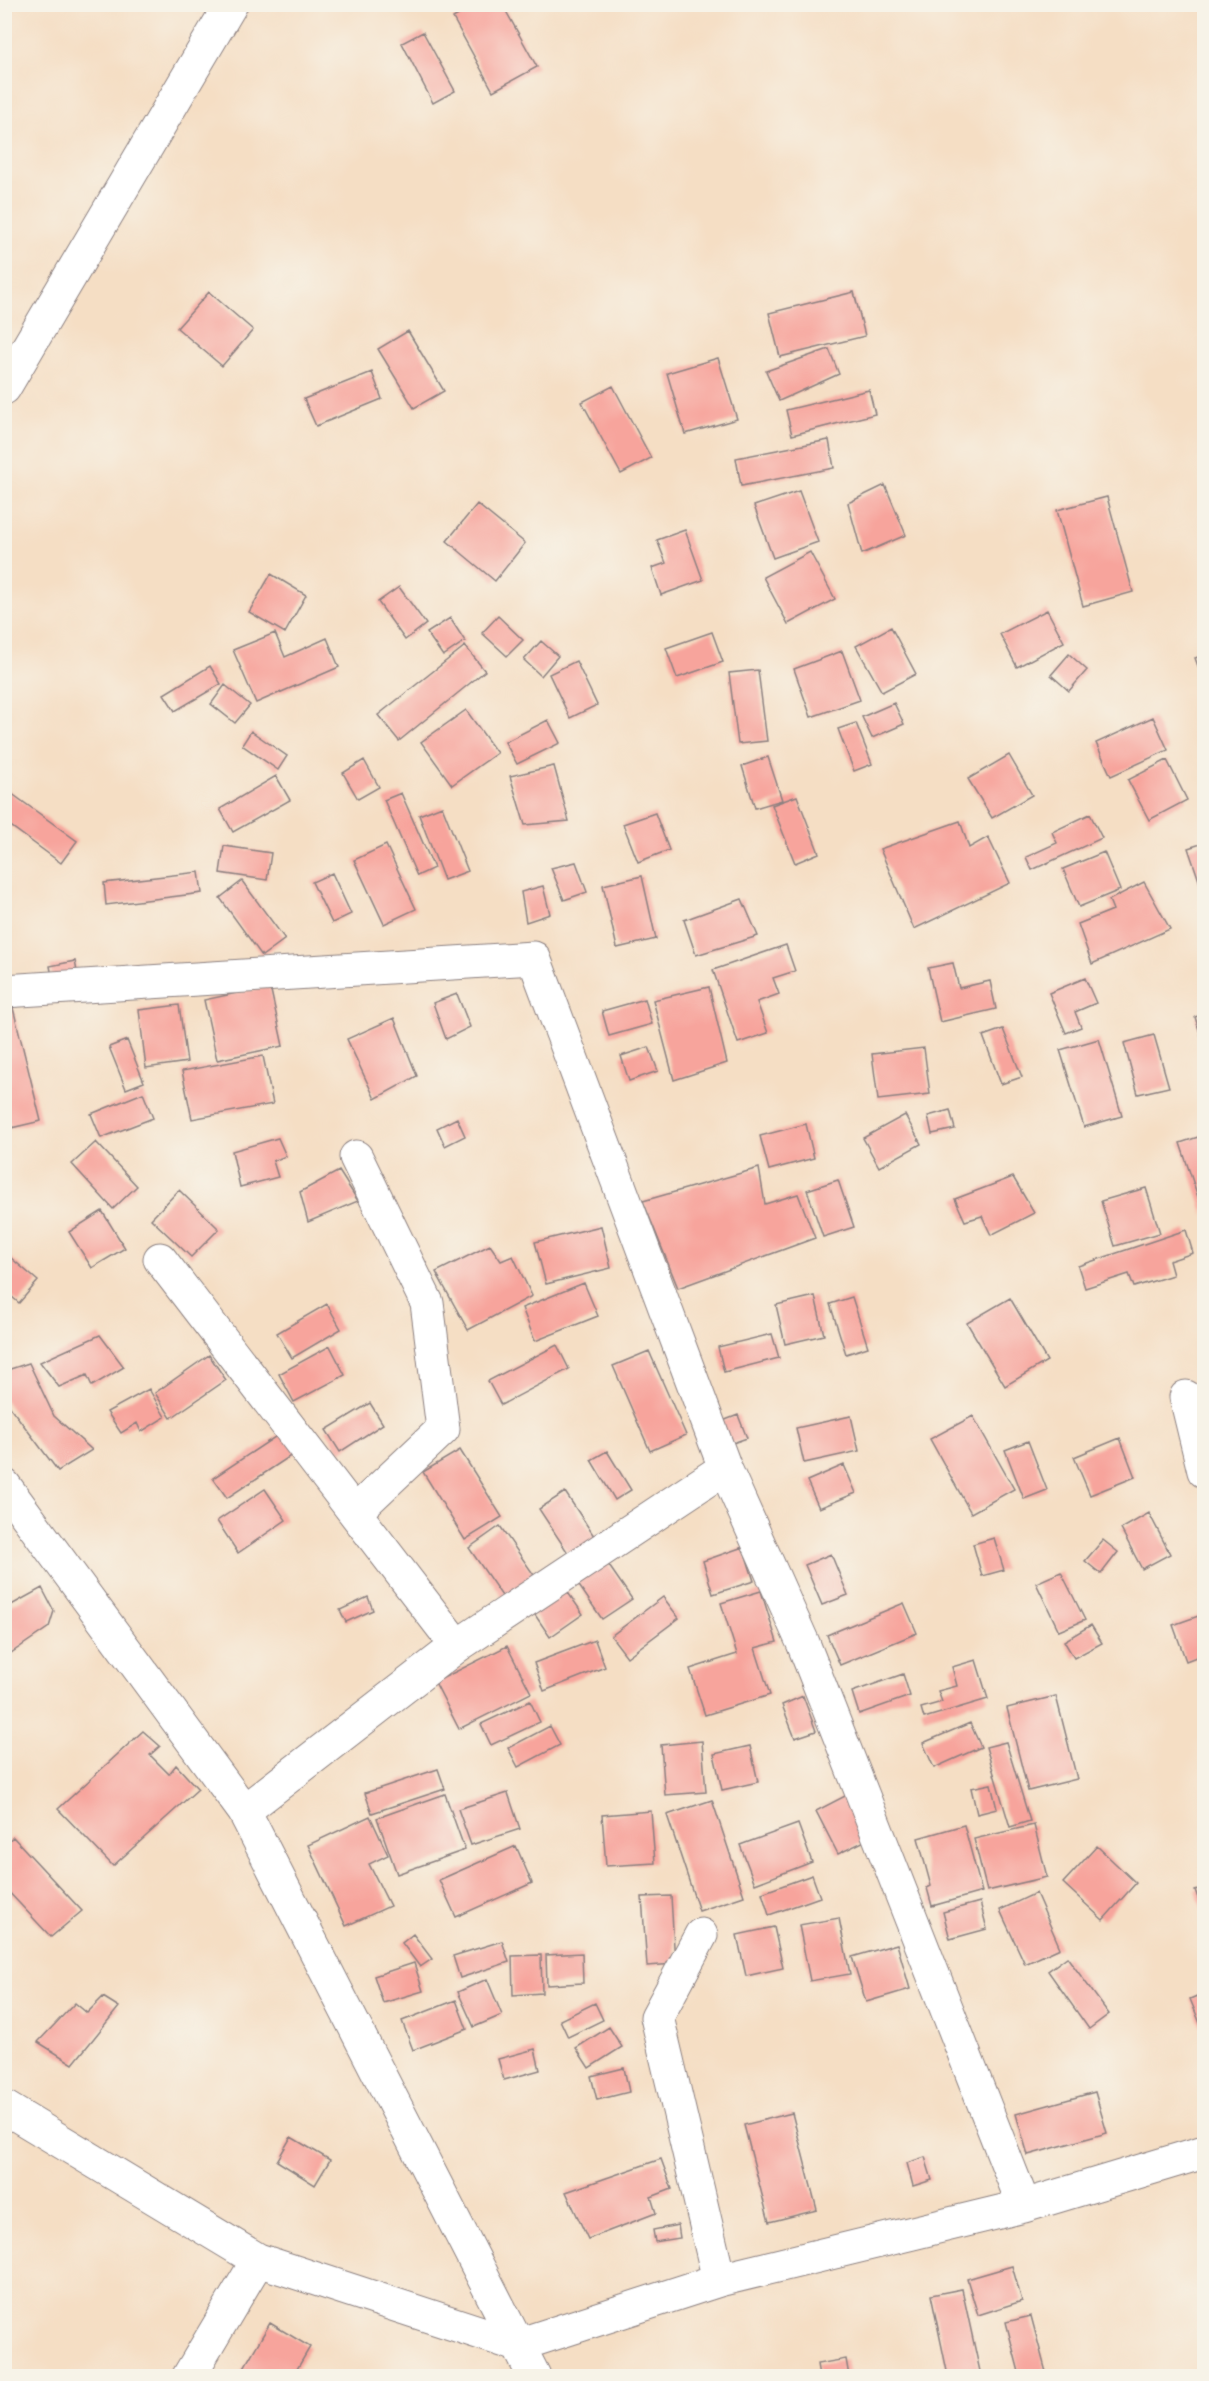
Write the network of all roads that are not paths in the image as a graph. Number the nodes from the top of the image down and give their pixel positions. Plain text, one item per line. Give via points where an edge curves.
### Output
1 (231, 4) edge
2 (4, 388) edge
3 (4, 991) edge
4 (356, 1157) dead end
5 (160, 1259) dead end
6 (1185, 1397) dead end
7 (724, 1468) junction
8 (1204, 1471) edge
9 (4, 1485) edge
10 (355, 1512) junction
11 (457, 1646) junction
12 (244, 1811) junction
13 (701, 1935) dead end
14 (4, 2106) edge
15 (1204, 2152) edge
16 (1024, 2206) junction
17 (258, 2260) junction
18 (719, 2280) junction
19 (519, 2345) junction
20 (189, 2376) edge
21 (534, 2376) edge

1 - 2 street
3 - 7 street via 534,958
4 - 10 street via 427,1303 443,1429
5 - 10 street
6 - 8 street
7 - 11 street
7 - 16 street via 803,1643
9 - 12 street
10 - 11 street
11 - 12 street
12 - 19 street
13 - 18 street via 657,2017
14 - 17 street
15 - 16 street
16 - 18 street
17 - 19 street
17 - 20 street
18 - 19 street
19 - 21 street

